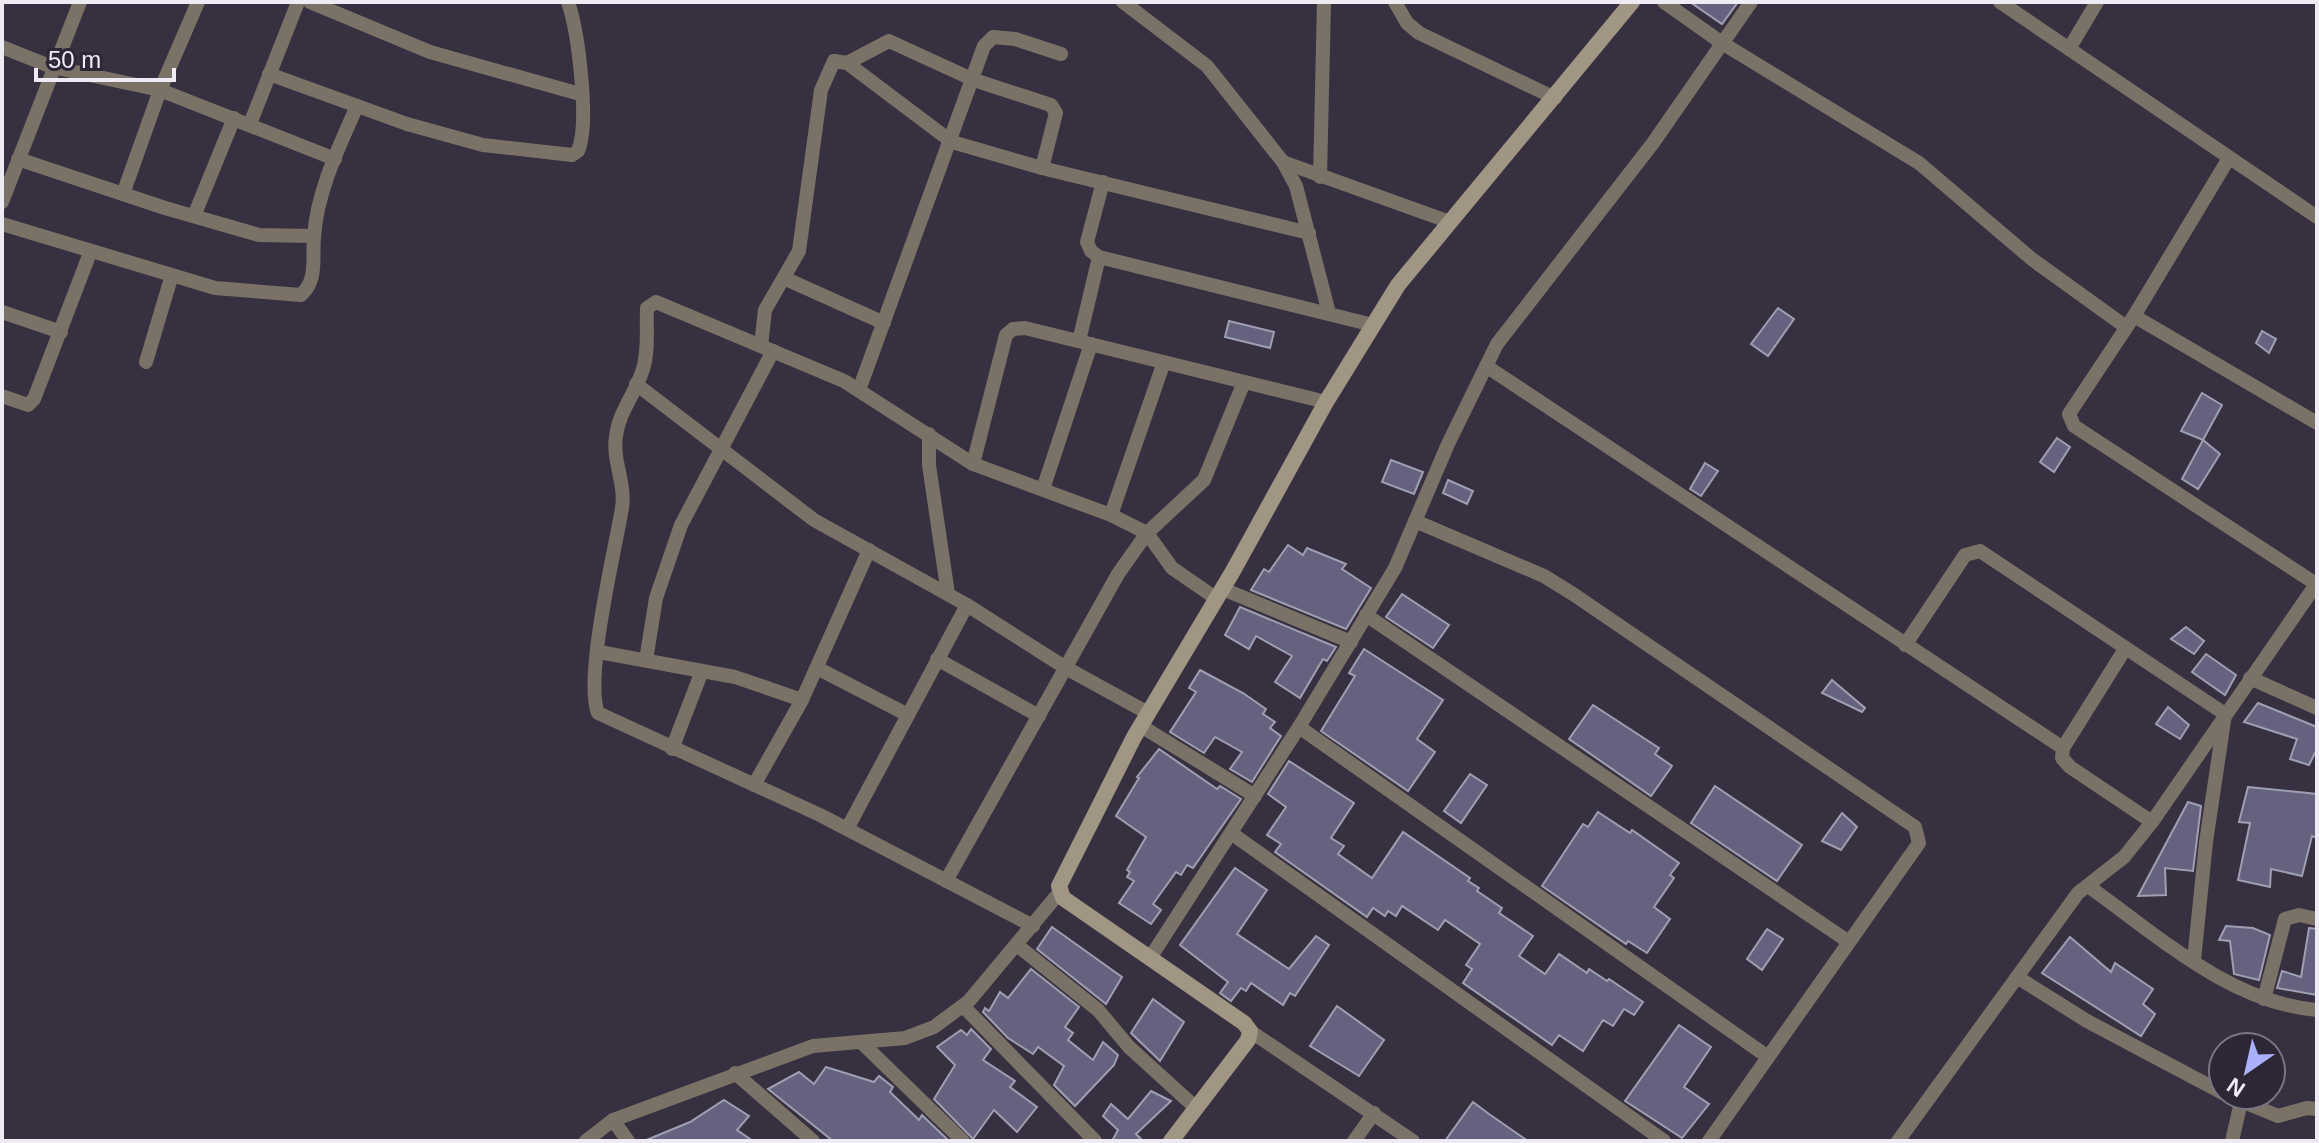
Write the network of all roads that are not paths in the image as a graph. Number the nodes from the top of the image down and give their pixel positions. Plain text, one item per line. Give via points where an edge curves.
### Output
1 (80, 2) edge
2 (198, 2) edge
3 (298, 2) edge
4 (310, 2) edge
5 (568, 2) edge
6 (1123, 2) edge
7 (1324, 2) edge
8 (1395, 2) edge
9 (1632, 2) edge
10 (1664, 2) edge
11 (1751, 2) edge
12 (2000, 2) edge
13 (2097, 2) edge
14 (1722, 43) junction
15 (2, 47) edge
16 (2069, 49) junction
17 (1061, 54) dead end
18 (847, 63) junction
19 (52, 67) junction
20 (269, 74) junction
21 (974, 80) junction
22 (160, 90) junction
23 (580, 94) junction
24 (1555, 98) junction
25 (357, 106) junction
26 (234, 118) junction
27 (250, 124) junction
28 (952, 142) junction
29 (2229, 158) junction
30 (18, 159) junction
31 (335, 159) junction
32 (1283, 162) junction
33 (1042, 168) junction
34 (1320, 177) junction
35 (1103, 182) junction
36 (123, 194) junction
37 (2, 202) edge
38 (194, 216) junction
39 (2317, 217) edge
40 (1450, 222) junction
41 (2, 224) edge
42 (1309, 233) junction
43 (314, 236) junction
44 (90, 253) junction
45 (1099, 257) junction
46 (171, 278) junction
47 (786, 279) junction
48 (2, 312) edge
49 (1329, 313) junction
50 (2130, 322) junction
51 (884, 323) junction
52 (1373, 325) junction
53 (61, 332) junction
54 (1085, 342) junction
55 (767, 348) junction
56 (146, 362) dead end
57 (1164, 362) junction
58 (1486, 366) junction
59 (1244, 382) junction
60 (636, 384) junction
61 (859, 390) junction
62 (2, 396) edge
63 (1326, 402) junction
64 (2317, 423) edge
65 (929, 434) junction
66 (719, 449) junction
67 (973, 464) junction
68 (1043, 489) junction
69 (1111, 515) junction
70 (1415, 521) junction
71 (1147, 533) junction
72 (869, 550) junction
73 (2315, 591) edge
74 (948, 594) junction
75 (1220, 594) junction
76 (967, 605) junction
77 (1366, 615) junction
78 (1351, 642) junction
79 (1905, 645) junction
80 (2125, 649) junction
81 (599, 652) junction
82 (937, 659) junction
83 (646, 660) junction
84 (817, 668) junction
85 (1066, 668) junction
86 (702, 671) junction
87 (2250, 678) junction
88 (802, 700) junction
89 (2317, 708) edge
90 (2225, 714) junction
91 (908, 715) junction
92 (1039, 716) junction
93 (1144, 720) junction
94 (1299, 727) junction
95 (2063, 748) junction
96 (672, 749) junction
97 (754, 785) junction
98 (1255, 796) junction
99 (2152, 822) junction
100 (847, 829) junction
101 (1231, 833) junction
102 (946, 881) junction
103 (2088, 886) junction
104 (1059, 893) junction
105 (2317, 919) edge
106 (1033, 926) junction
107 (1849, 942) junction
108 (1018, 946) junction
109 (1150, 958) junction
110 (2194, 960) junction
111 (2017, 977) junction
112 (2264, 999) junction
113 (963, 1006) junction
114 (2317, 1010) edge
115 (1250, 1031) junction
116 (861, 1042) junction
117 (1768, 1057) junction
118 (735, 1073) junction
119 (2207, 1085) edge
120 (1196, 1108) junction
121 (2317, 1109) edge
122 (2231, 1111) edge
123 (2265, 1111) edge
124 (1374, 1113) junction
125 (613, 1120) junction
126 (586, 1141) edge
127 (628, 1141) edge
128 (813, 1141) edge
129 (963, 1141) edge
130 (1095, 1141) edge
131 (1171, 1141) edge
132 (1354, 1141) edge
133 (1413, 1141) edge
134 (1664, 1141) edge
135 (1709, 1141) edge
136 (1898, 1141) edge
137 (2232, 1141) edge

1 - 19 street
2 - 22 street
3 - 20 street
4 - 23 street via 430,52
5 - 23 street via 575,22
6 - 32 street via 1207,66
7 - 34 street
8 - 24 street via 1419,33
9 - 24 street
10 - 14 street
11 - 14 street
12 - 16 street
13 - 16 street
14 - 50 street via 1919,163 2033,260
14 - 58 street via 1653,143 1511,323
15 - 19 street
16 - 29 street
17 - 21 street via 993,37 984,46
18 - 21 street via 889,41
18 - 28 street
18 - 47 street via 834,61 824,77 804,226
19 - 22 street
19 - 30 street
20 - 25 street
20 - 27 street
21 - 28 street
21 - 33 street via 1054,109
22 - 26 street
22 - 36 street
23 - 25 street via 580,146 572,155 483,145
24 - 40 street
25 - 31 street
26 - 27 street
26 - 38 street
27 - 31 street
28 - 33 street
28 - 51 street
29 - 39 street
29 - 50 street
30 - 36 street
30 - 37 street
31 - 43 street
32 - 34 street
32 - 42 street
33 - 35 street
34 - 40 street
35 - 42 street
35 - 45 street via 1087,242
36 - 38 street
38 - 43 street via 259,235
40 - 52 street
41 - 44 street
42 - 49 street
43 - 46 street via 313,275 301,295 215,288
44 - 46 street
44 - 53 street
45 - 49 street
45 - 54 street
46 - 56 street
47 - 51 street
47 - 55 street via 765,310
48 - 53 street
49 - 52 street
50 - 64 street
50 - 73 street via 2074,403 2069,414 2074,426
51 - 61 street
52 - 63 street
53 - 62 street via 32,402
54 - 57 street
54 - 67 street via 1025,328 1006,335
54 - 68 street
55 - 60 street via 656,302 647,308 647,349
55 - 61 street
55 - 66 street
57 - 59 street
57 - 69 street
58 - 70 street
58 - 79 street
59 - 63 street
59 - 71 street via 1204,480
60 - 66 street
60 - 81 street via 615,437 624,492
61 - 65 street
63 - 75 street
65 - 67 street
65 - 74 street via 927,453
66 - 72 street via 788,502
66 - 83 street via 676,540 656,598
67 - 68 street
68 - 69 street
69 - 71 street
70 - 77 street
70 - 107 street via 1544,576 1915,827 1919,843
71 - 75 street via 1172,568
71 - 85 street
72 - 74 street
72 - 84 street
73 - 87 street
74 - 76 street
75 - 78 street
75 - 93 street
76 - 82 street
76 - 85 street
77 - 78 street
77 - 107 street
78 - 94 street
79 - 80 street via 1965,555 1980,551
79 - 95 street
80 - 90 street
80 - 95 street
81 - 83 street
81 - 96 street via 594,694 598,713
82 - 91 street
82 - 92 street
83 - 86 street
84 - 88 street
84 - 91 street
85 - 92 street
85 - 93 street
86 - 88 street
86 - 96 street
87 - 89 street
87 - 90 street
88 - 97 street
90 - 99 street
90 - 110 street
91 - 100 street
92 - 102 street
93 - 98 street
93 - 104 street
94 - 98 street
94 - 117 street
95 - 99 street via 2062,758 2070,767
96 - 97 street
97 - 100 street
98 - 101 street
99 - 103 street via 2124,857
100 - 102 street
101 - 109 street
101 - 134 street
102 - 106 street
103 - 110 street
103 - 111 street
104 - 106 street
104 - 109 street
105 - 112 street via 2285,919
106 - 108 street
107 - 117 street
108 - 113 street
108 - 120 street via 1098,1010 1129,1047
109 - 115 street
110 - 112 street
111 - 119 street
111 - 136 street
112 - 114 street
113 - 116 street via 934,1027 905,1038
113 - 130 street
115 - 120 street
115 - 124 street
116 - 118 street via 813,1046
116 - 129 street
117 - 135 street
118 - 125 street
118 - 128 street
120 - 131 street
121 - 123 street via 2278,1116
122 - 137 street
124 - 132 street
124 - 133 street
125 - 126 street
125 - 127 street

